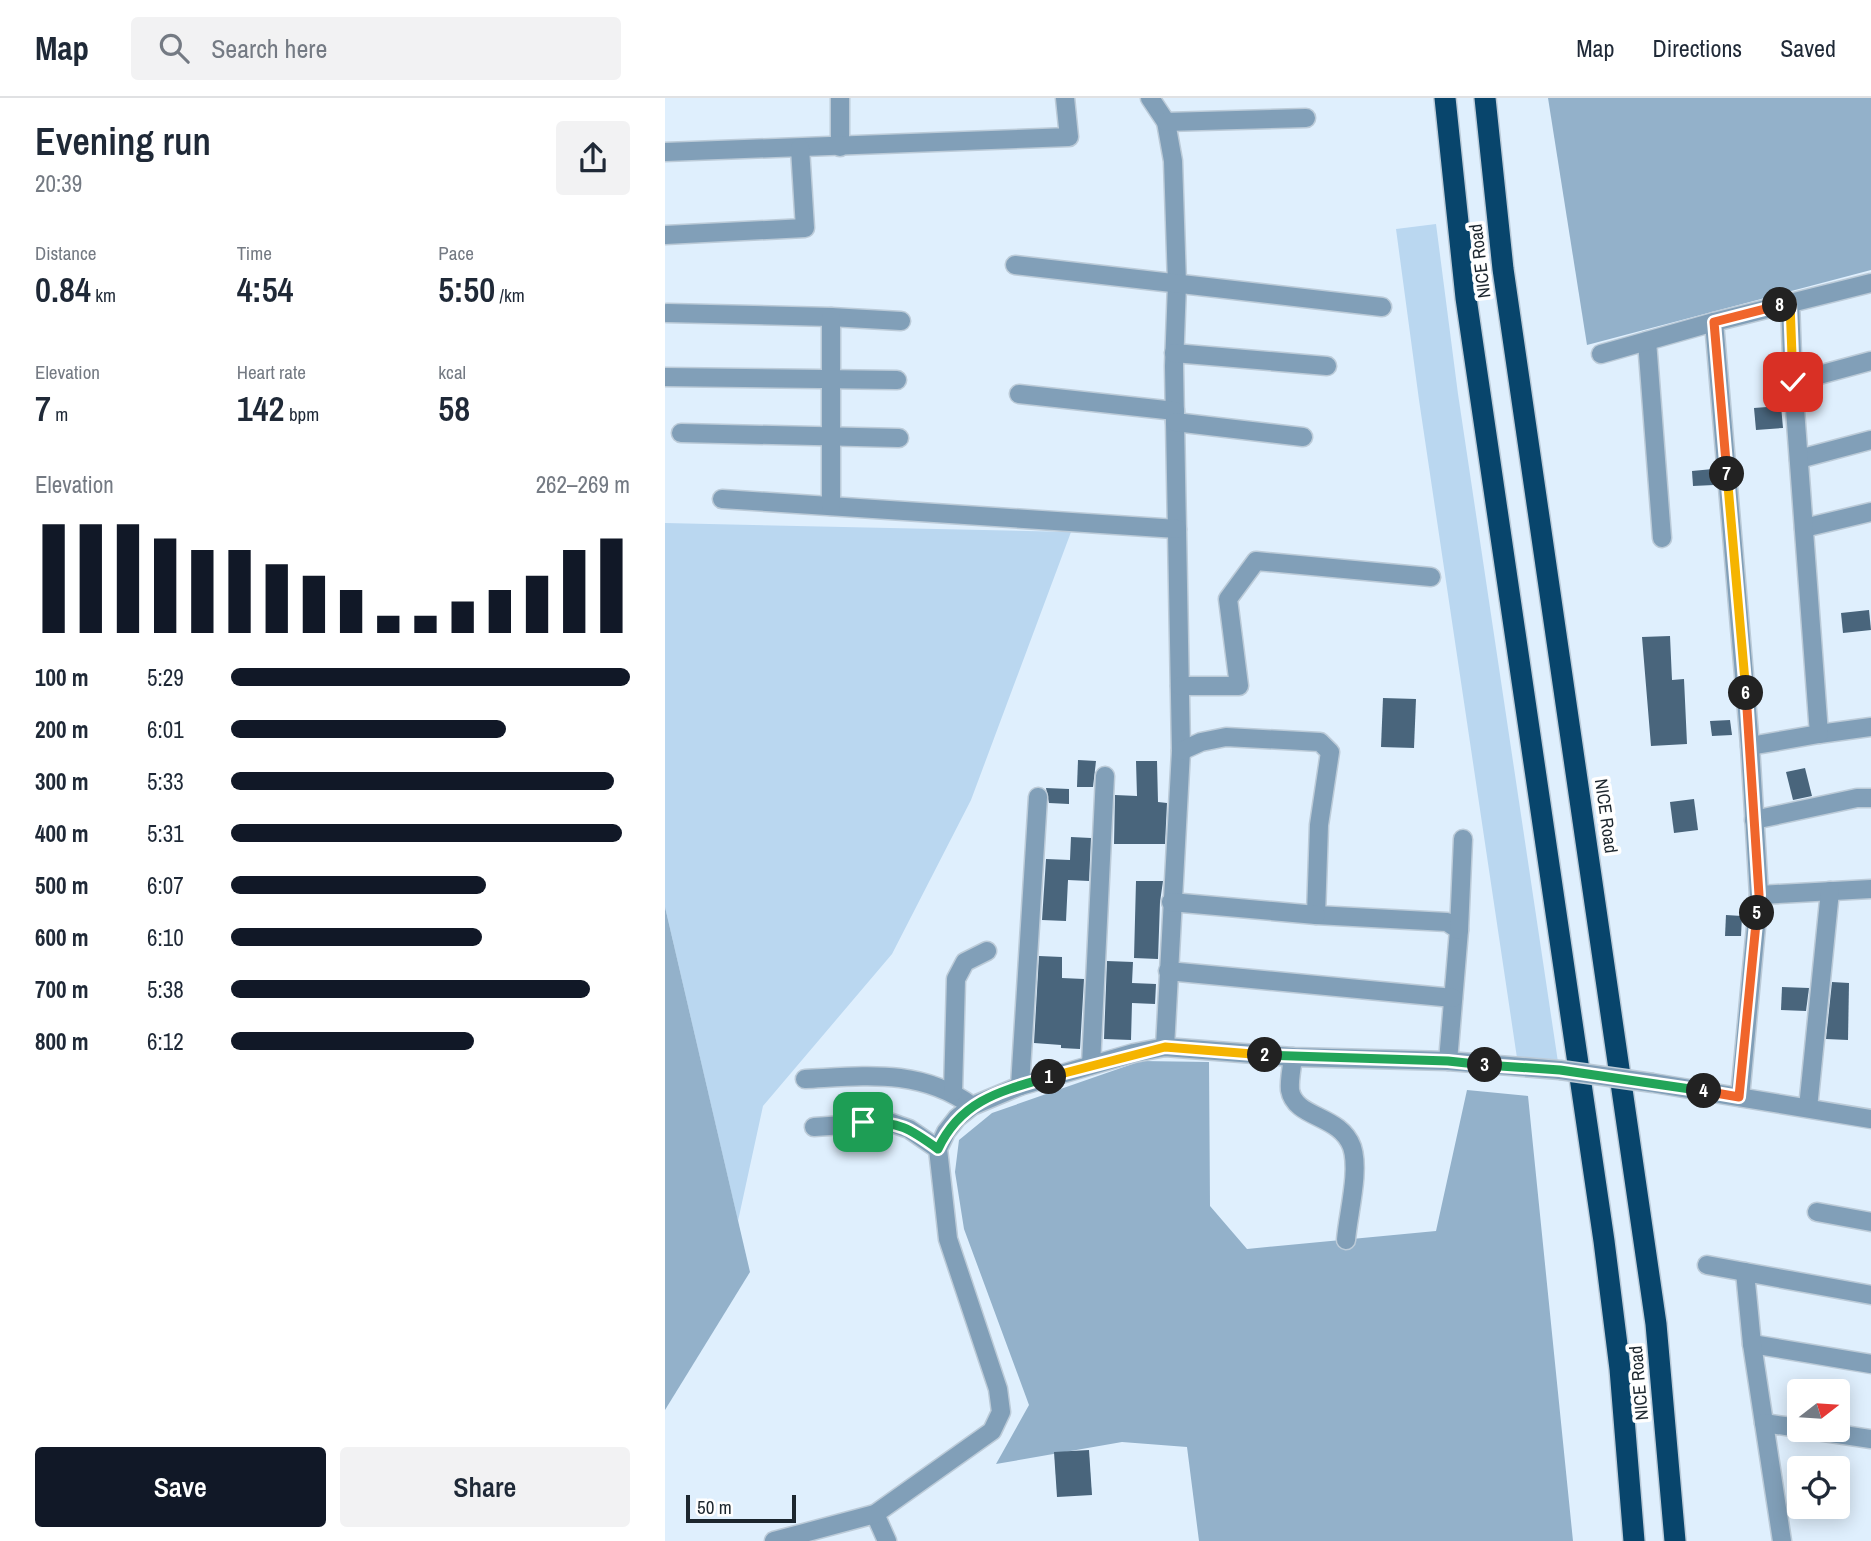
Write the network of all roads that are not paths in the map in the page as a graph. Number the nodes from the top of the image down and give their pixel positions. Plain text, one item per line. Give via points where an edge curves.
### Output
1 (840, 98) edge
2 (1065, 98) edge
3 (1150, 98) edge
4 (1445, 98) edge
5 (1485, 98) edge
6 (1306, 118) dead end
7 (1166, 122) junction
8 (840, 147) junction
9 (800, 148) junction
10 (665, 152) edge
11 (665, 235) edge
12 (1015, 265) dead end
13 (1871, 283) edge
14 (1177, 284) junction
15 (1790, 303) junction
16 (1382, 307) dead end
17 (667, 313) dead end
18 (831, 317) junction
19 (901, 321) dead end
20 (1714, 322) junction
21 (1647, 341) junction
22 (1174, 352) junction
23 (1601, 354) dead end
24 (1871, 361) edge
25 (1327, 366) dead end
26 (665, 377) edge
27 (831, 380) junction
28 (897, 380) dead end
29 (1793, 382) junction
30 (1019, 394) dead end
31 (1175, 416) junction
32 (681, 433) dead end
33 (831, 436) junction
34 (1303, 436) dead end
35 (899, 438) dead end
36 (1871, 440) edge
37 (1799, 459) junction
38 (722, 499) dead end
39 (831, 506) junction
40 (1871, 512) edge
41 (1804, 528) junction
42 (1177, 529) junction
43 (1662, 538) dead end
44 (1431, 577) dead end
45 (1180, 686) junction
46 (1871, 727) edge
47 (1819, 734) junction
48 (1750, 746) junction
49 (1181, 751) junction
50 (1105, 776) dead end
51 (1038, 797) dead end
52 (1871, 798) edge
53 (1754, 820) junction
54 (1463, 839) dead end
55 (1871, 890) edge
56 (1830, 891) junction
57 (1759, 895) junction
58 (1171, 902) junction
59 (1316, 915) junction
60 (1459, 930) junction
61 (987, 951) dead end
62 (1168, 971) junction
63 (1453, 998) junction
64 (1165, 1047) junction
65 (1293, 1057) junction
66 (1448, 1061) junction
67 (1091, 1065) junction
68 (804, 1079) dead end
69 (1020, 1086) junction
70 (953, 1092) junction
71 (1739, 1097) junction
72 (972, 1106) junction
73 (1808, 1108) junction
74 (1871, 1119) edge
75 (814, 1127) dead end
76 (938, 1149) junction
77 (1817, 1212) dead end
78 (1871, 1222) edge
79 (1346, 1240) dead end
80 (1707, 1265) dead end
81 (1745, 1272) junction
82 (1871, 1295) edge
83 (1752, 1344) junction
84 (1871, 1364) edge
85 (1764, 1423) junction
86 (1787, 1426) edge
87 (1850, 1436) edge
88 (1871, 1439) edge
89 (874, 1514) junction
90 (774, 1541) edge
91 (887, 1541) edge
92 (1634, 1541) edge
93 (1675, 1541) edge
94 (1782, 1541) edge

1 - 8 street
2 - 8 street via 1069,137
3 - 7 street
4 - 92 highway, NICE Road via 1466,298 1604,1241
5 - 93 highway, NICE Road via 1503,269 1656,1324
6 - 7 street
7 - 14 street via 1173,161
8 - 9 street
9 - 10 street
9 - 11 street via 805,228
12 - 14 street
13 - 15 street
14 - 16 street
14 - 22 street
15 - 20 street
15 - 29 street
17 - 18 street
18 - 19 street
18 - 27 street
20 - 21 street
20 - 48 street
21 - 23 street
21 - 43 street
22 - 25 street
22 - 31 street
24 - 29 street
26 - 27 street
27 - 28 street
27 - 33 street
29 - 37 street
30 - 31 street
31 - 34 street
31 - 42 street
32 - 33 street
33 - 35 street
33 - 39 street
36 - 37 street
37 - 41 street
38 - 39 street
39 - 42 street
40 - 41 street
41 - 47 street
42 - 45 street
44 - 45 street via 1256,561 1228,600 1238,686
45 - 49 street
46 - 47 street
47 - 48 street
48 - 53 street
49 - 58 street
49 - 59 street via 1226,737 1320,742 1330,752 1319,825
50 - 67 street
51 - 69 street
52 - 53 street
53 - 57 street
54 - 60 street
55 - 56 street
56 - 57 street
56 - 73 street
57 - 71 street
58 - 59 street
58 - 62 street
59 - 60 street via 1447,922
60 - 63 street
61 - 70 street via 965,962 956,979
62 - 63 street
62 - 64 street
63 - 66 street
64 - 65 street
64 - 67 street
65 - 66 street
65 - 79 street via 1290,1091 1296,1103 1334,1123 1352,1149 1355,1166
66 - 71 street, bridge via 1560,1070
67 - 69 street
68 - 70 street via 883,1075 925,1081
69 - 72 street
70 - 72 street
71 - 73 street
72 - 76 street via 952,1125
73 - 74 street
75 - 76 street via 889,1122 909,1129
76 - 89 street via 949,1238 998,1389 1001,1412 992,1431
77 - 78 street
80 - 81 street
81 - 82 street
81 - 83 street
83 - 84 street
83 - 85 street
85 - 86 street
85 - 94 street
87 - 88 street
89 - 90 street
89 - 91 street

